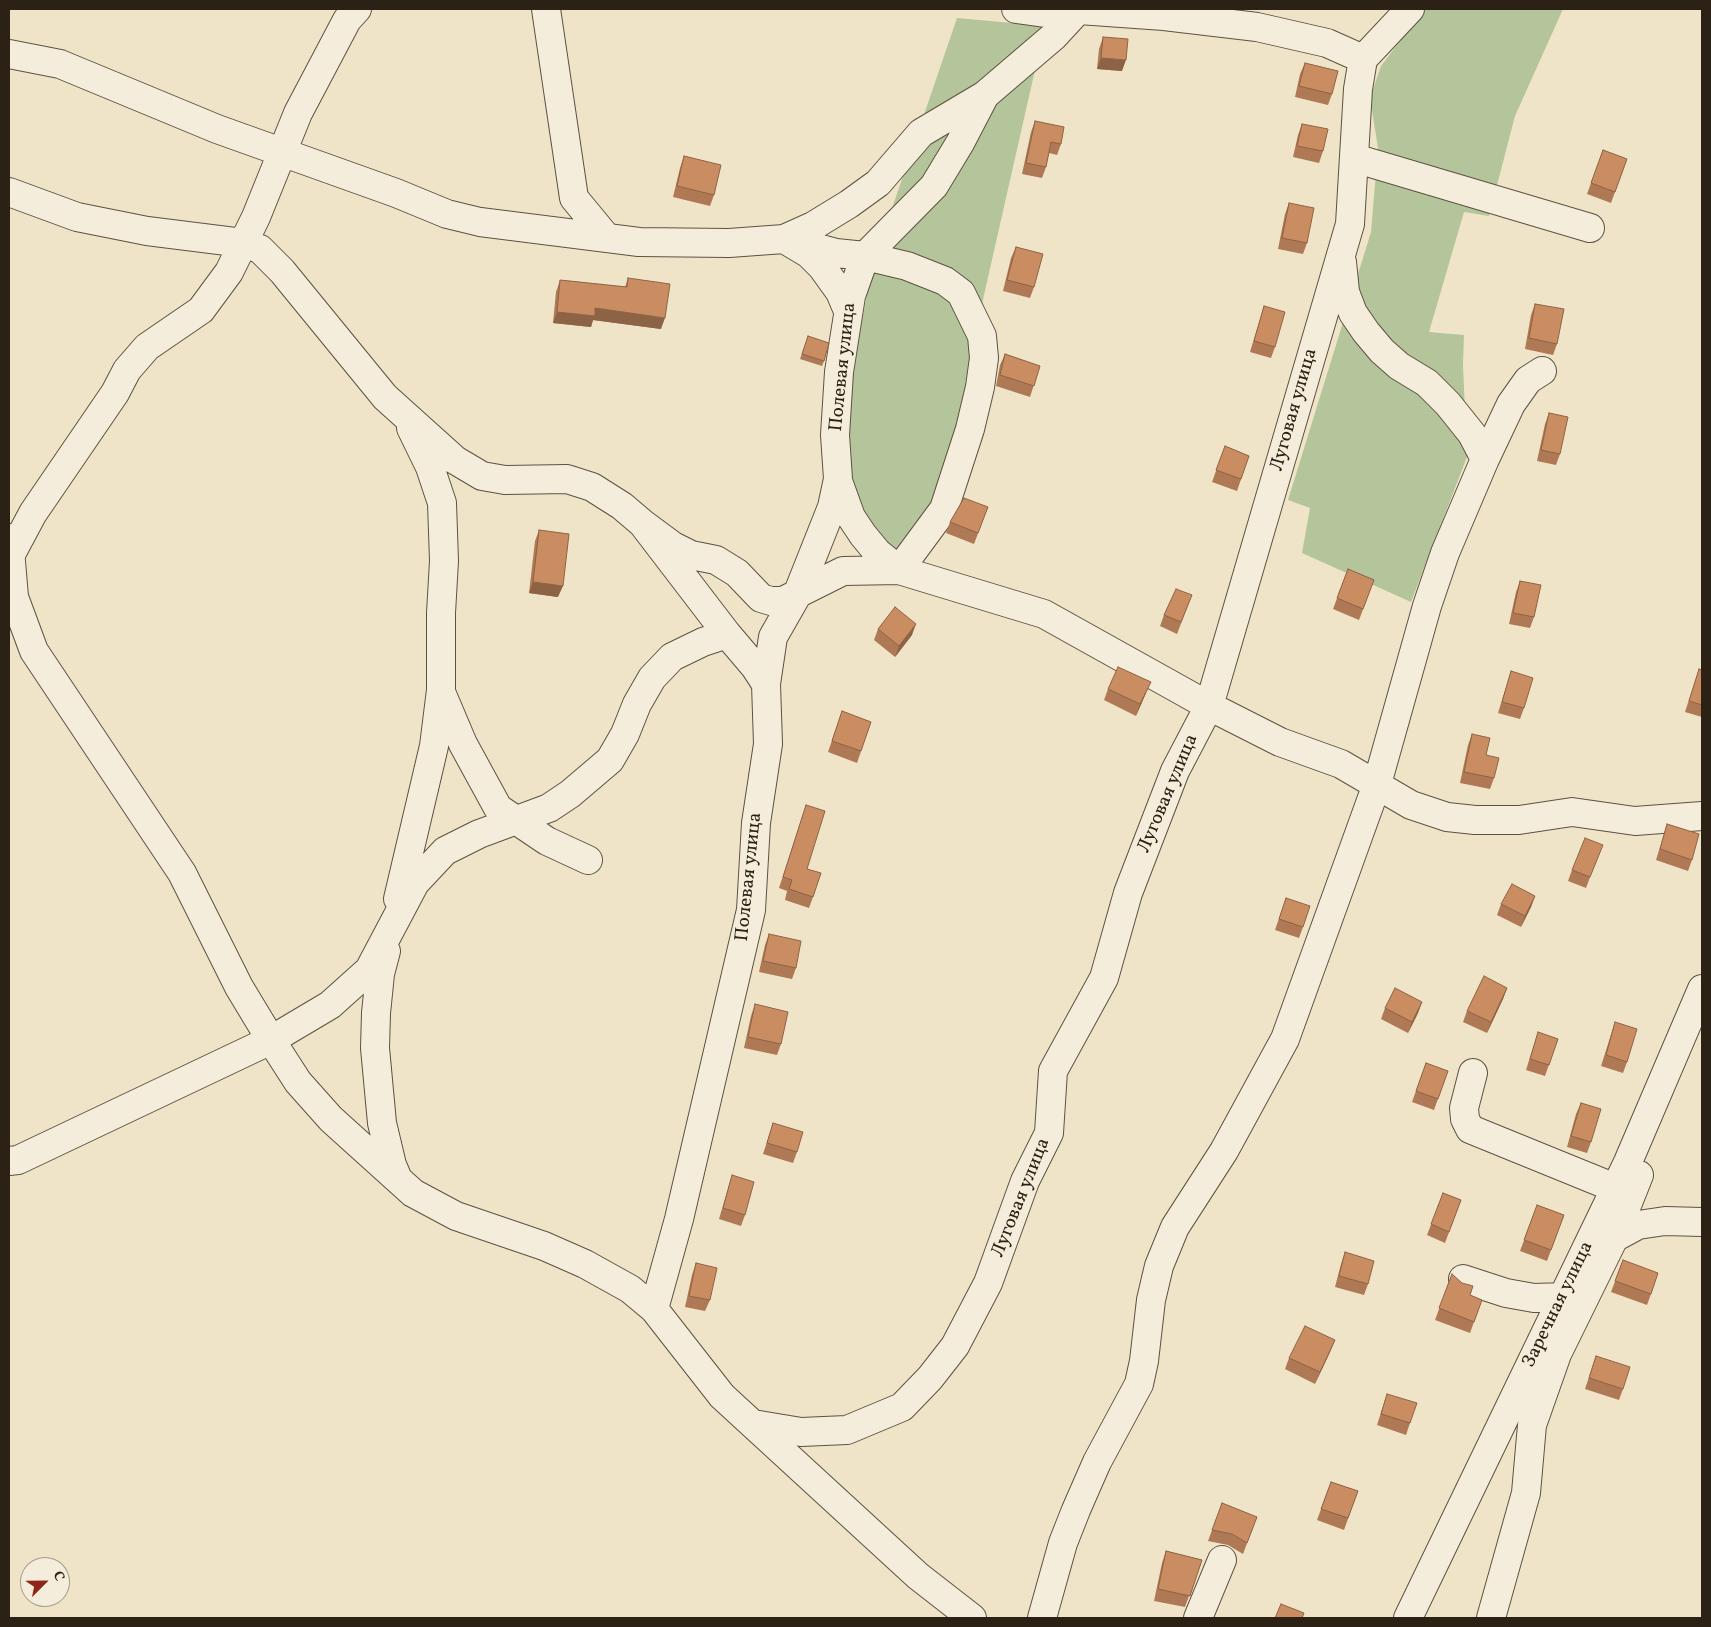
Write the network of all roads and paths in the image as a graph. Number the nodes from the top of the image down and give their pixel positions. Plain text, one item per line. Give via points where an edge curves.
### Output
1 (356, 9) edge
2 (546, 9) edge
3 (1016, 9) edge
4 (1079, 9) edge
5 (1410, 9) edge
6 (9, 54) edge
7 (1364, 59) junction
8 (985, 95) junction
9 (282, 154) junction
10 (1354, 158) junction
11 (9, 192) edge
12 (1590, 228) dead end
13 (607, 238) junction
14 (784, 239) junction
15 (243, 243) junction
16 (1341, 254) junction
17 (865, 256) junction
18 (848, 311) junction
19 (1542, 371) dead end
20 (399, 410) junction
21 (1485, 459) junction
22 (838, 479) junction
23 (642, 523) junction
24 (9, 551) edge
25 (899, 570) junction
26 (797, 595) junction
27 (728, 634) junction
28 (766, 684) junction
29 (440, 690) junction
30 (1209, 706) junction
31 (1377, 784) junction
32 (1702, 816) edge
33 (516, 822) junction
34 (588, 860) dead end
35 (392, 923) junction
36 (1702, 989) edge
37 (271, 1040) junction
38 (1679, 1043) junction
39 (1473, 1073) dead end
40 (9, 1161) edge
41 (399, 1181) junction
42 (1615, 1188) junction
43 (1702, 1222) edge
44 (1614, 1238) junction
45 (1463, 1279) dead end
46 (1563, 1297) junction
47 (654, 1309) junction
48 (753, 1424) junction
49 (1222, 1560) dead end
50 (972, 1618) edge
51 (1042, 1618) edge
52 (1198, 1618) edge
53 (1408, 1618) edge
54 (1491, 1618) edge

1 - 9 street via 347,20 298,113
2 - 13 street via 574,198
3 - 4 street via 1045,12
4 - 7 street via 1257,27 1327,43
4 - 8 street, Полевая улица via 1054,36
5 - 7 street
6 - 9 street via 60,64
7 - 10 street, Луговая улица via 1358,89
8 - 14 street via 921,133 878,183 849,204
8 - 17 street, Полевая улица via 934,186
9 - 13 street via 447,214 480,222
9 - 15 street
10 - 12 street
10 - 16 street, Луговая улица via 1350,224
11 - 15 street via 77,217 147,231
13 - 14 street via 639,242 728,243
14 - 17 street via 836,253
14 - 18 street via 809,254 822,267 840,292
15 - 20 street via 260,249 282,271
15 - 24 street via 229,272 201,310 147,348 127,370 115,393
16 - 21 street via 1345,292 1353,313 1366,332 1399,366 1427,384 1448,404 1472,434
16 - 30 street, Луговая улица
17 - 18 street, Полевая улица
17 - 25 street via 945,280 960,293 971,312 982,336 984,350 980,387 970,428 944,509
18 - 22 street, Полевая улица via 839,372 835,435
19 - 21 street via 1528,380 1511,404
20 - 23 street via 455,460 482,476 505,480 567,479 592,487
20 - 29 street via 418,439 442,503 444,561
21 - 31 street via 1445,553 1427,606
22 - 25 street, Полевая улица via 844,500 859,529 876,552
22 - 26 street, Полевая улица via 832,507
23 - 26 street via 672,546 691,555 716,560 737,573 760,598 783,601
23 - 27 street
24 - 37 street via 14,597 34,651 182,874 239,987
25 - 26 street via 843,571
25 - 30 street via 1044,614
26 - 28 street, Полевая улица via 774,637
27 - 28 street
27 - 33 street via 672,657 652,678 610,760 550,808
28 - 47 street, Полевая улица via 768,744 756,823 751,910 679,1219
29 - 33 street via 480,778 498,808
29 - 35 street via 434,746
30 - 31 street via 1280,742 1341,764
30 - 48 street, Луговая улица via 1175,771 1128,892 1104,978 1053,1072 1049,1133 1025,1181 988,1283 955,1346 902,1408 874,1420 847,1430 828,1432 801,1432
31 - 32 street via 1411,805 1447,817 1476,820 1519,820 1572,812 1635,821
31 - 51 street via 1285,1039 1224,1151 1175,1227 1162,1258 1151,1300 1139,1384 1097,1462 1076,1510
33 - 34 street
33 - 35 street via 479,834 445,851 415,883
35 - 37 street via 368,970 330,1005
35 - 41 street via 380,974 375,1048 382,1123
36 - 38 street, Заречная улица
37 - 40 street via 18,1160
37 - 41 street via 298,1082 331,1119
38 - 42 street, Заречная улица
38 - 44 street via 1636,1184
39 - 42 street via 1464,1108 1470,1129
41 - 47 street via 413,1193 456,1216 544,1246 585,1264 630,1289
42 - 46 street, Заречная улица
43 - 44 street via 1665,1221 1638,1225
44 - 54 street via 1557,1354 1532,1425 1526,1493
45 - 46 street via 1506,1293 1534,1298
46 - 53 street, Заречная улица
47 - 48 street via 722,1396
48 - 50 street via 918,1576
49 - 52 street

